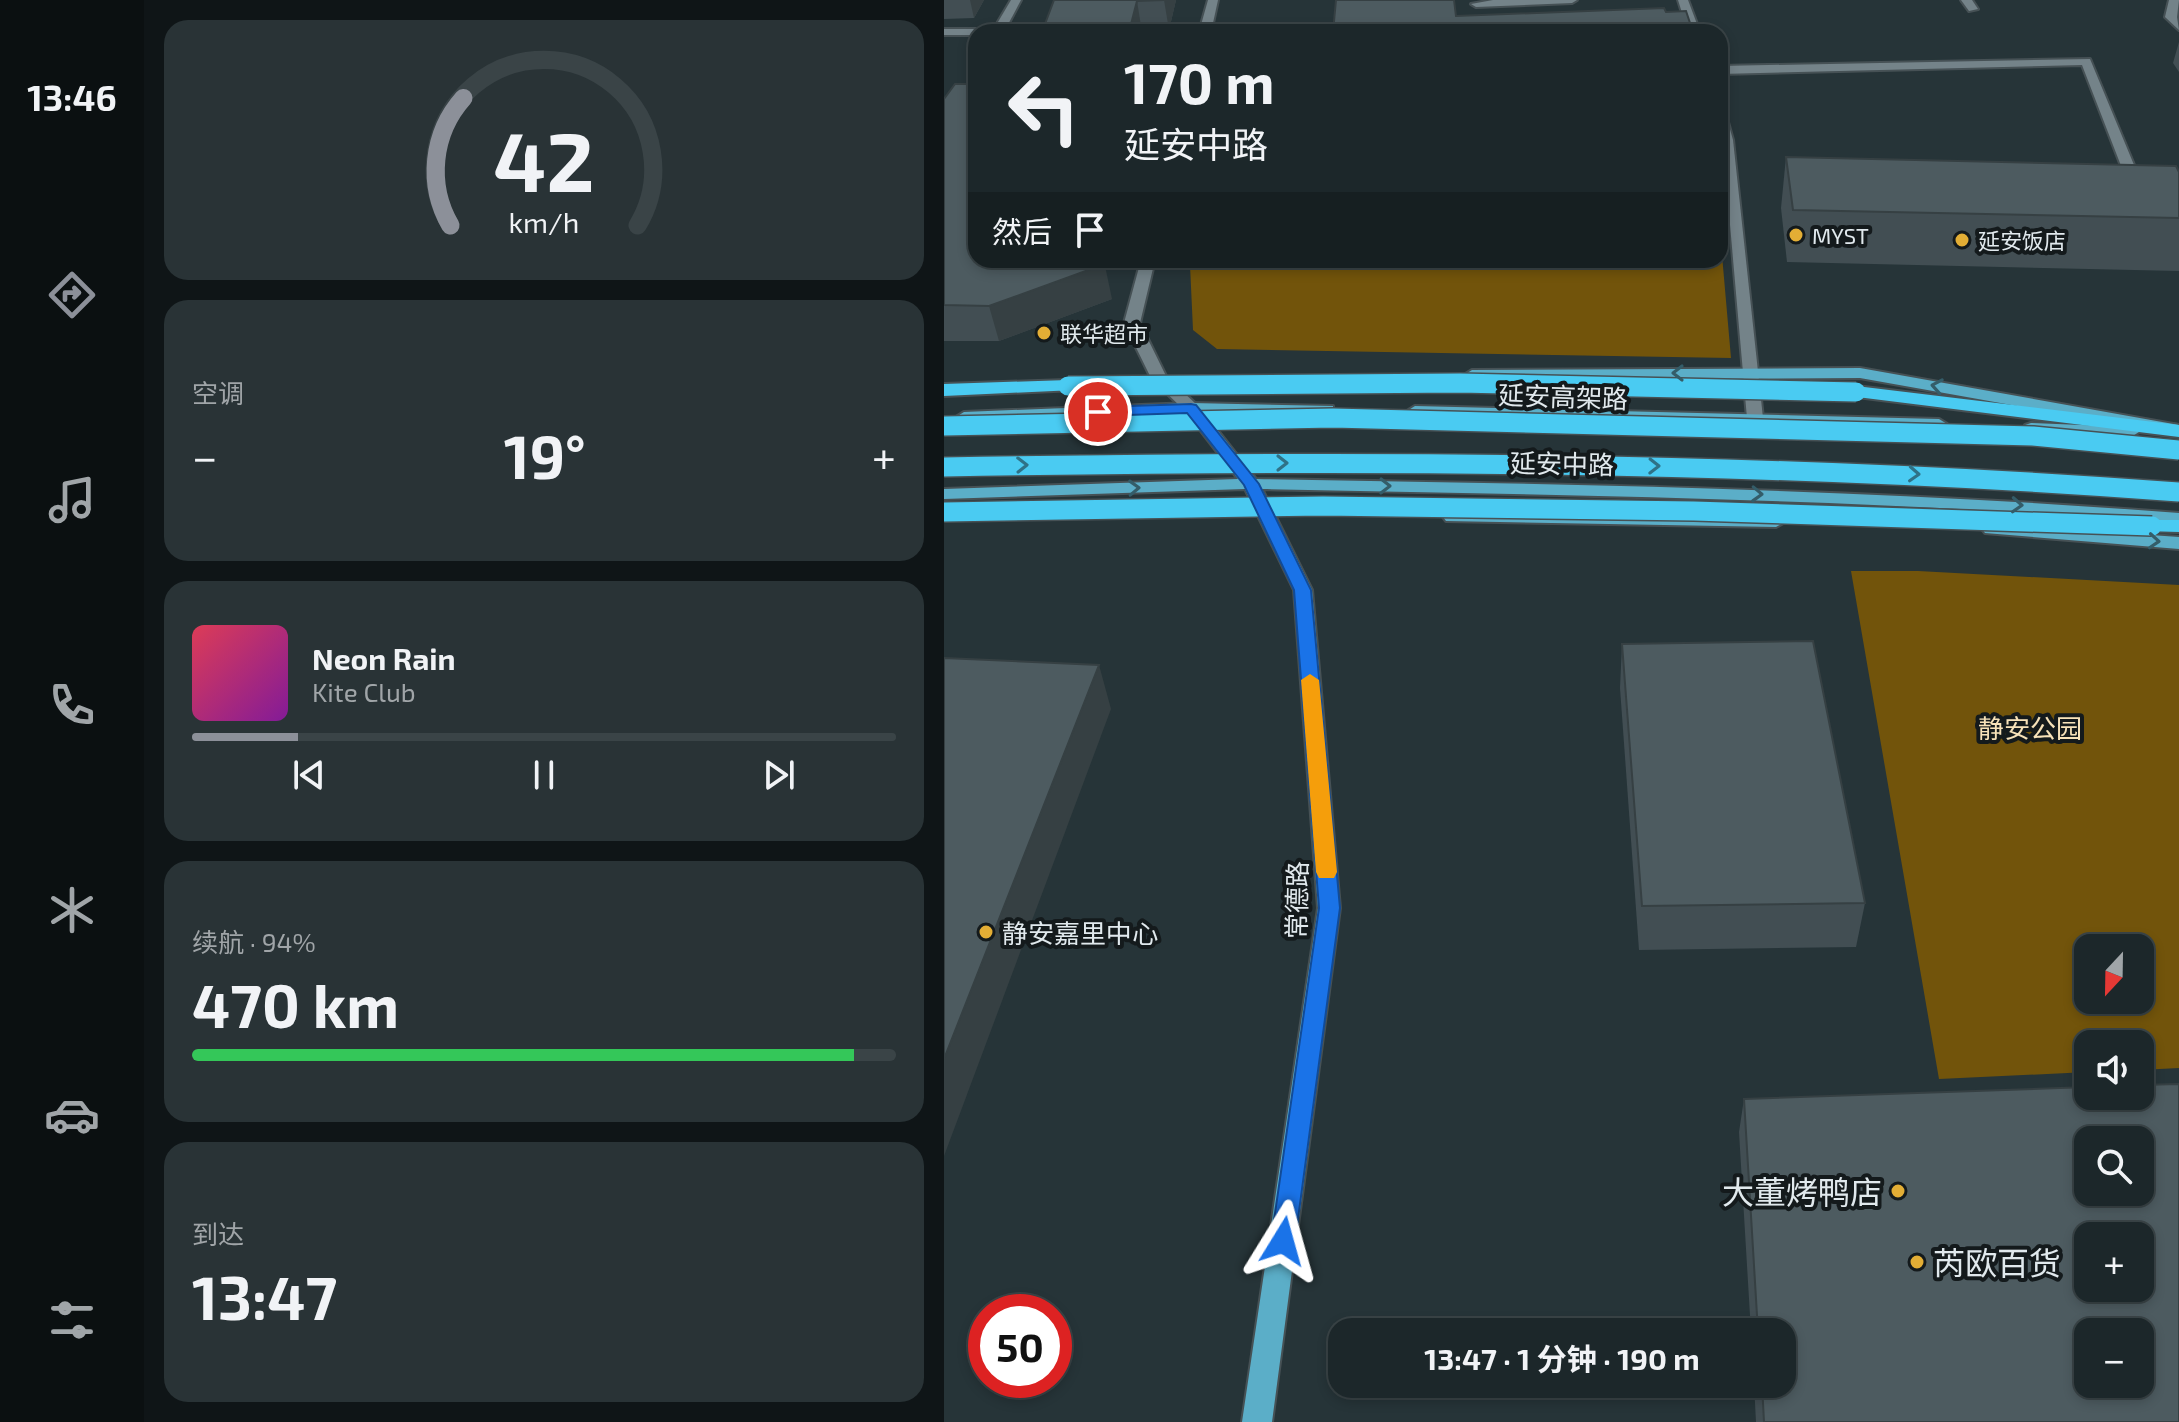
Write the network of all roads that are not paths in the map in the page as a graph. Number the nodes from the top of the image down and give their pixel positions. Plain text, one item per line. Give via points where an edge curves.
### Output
1 (1016, 0) edge
2 (1213, 0) edge
3 (1572, 0) edge
4 (1683, 0) edge
5 (2174, 0) edge
6 (1476, 4) dead end
7 (1002, 24) edge
8 (1207, 24) edge
9 (1691, 24) edge
10 (2179, 27) edge
11 (944, 32) edge
12 (968, 32) edge
13 (1728, 70) edge
14 (1728, 150) edge
15 (2137, 189) edge
16 (1146, 268) edge
17 (1751, 373) junction
18 (1159, 378) junction
19 (944, 387) edge
20 (1191, 408) junction
21 (944, 417) edge
22 (1755, 418) junction
23 (944, 426) edge
24 (2179, 431) edge
25 (2179, 450) edge
26 (944, 467) edge
27 (1251, 484) junction
28 (2179, 492) edge
29 (944, 494) edge
30 (944, 512) edge
31 (1265, 512) junction
32 (2179, 518) edge
33 (944, 521) edge
34 (2179, 526) edge
35 (2179, 543) edge
36 (1257, 1422) edge

1 - 7 street
2 - 8 street
3 - 6 street
4 - 9 street
5 - 10 street via 2171,17
11 - 12 street
13 - 15 street via 2086,61
14 - 17 street
16 - 18 street via 1132,323
17 -> 18 main road
17 - 22 street
24 -> 17 main road via 1860,373
18 - 19 main road
18 - 20 street
19 - 24 highway, bridge via 1460,383 1856,392
20 - 21 main road, 延安中路
20 - 22 main road, 延安中路
20 - 27 main road, 常德路
22 - 24 main road, 延安中路
23 - 25 highway, 延安高架路, bridge via 1333,418 2017,436
26 -> 28 highway, bridge via 1466,462 1823,470
29 -> 27 main road, 延安中路
27 - 31 main road, 常德路
27 -> 32 main road, 延安中路 via 1701,492
30 - 34 highway, bridge via 1323,506
31 - 33 main road
31 -> 35 main road via 1909,523
31 - 36 main road, 常德路 via 1303,590 1329,908

